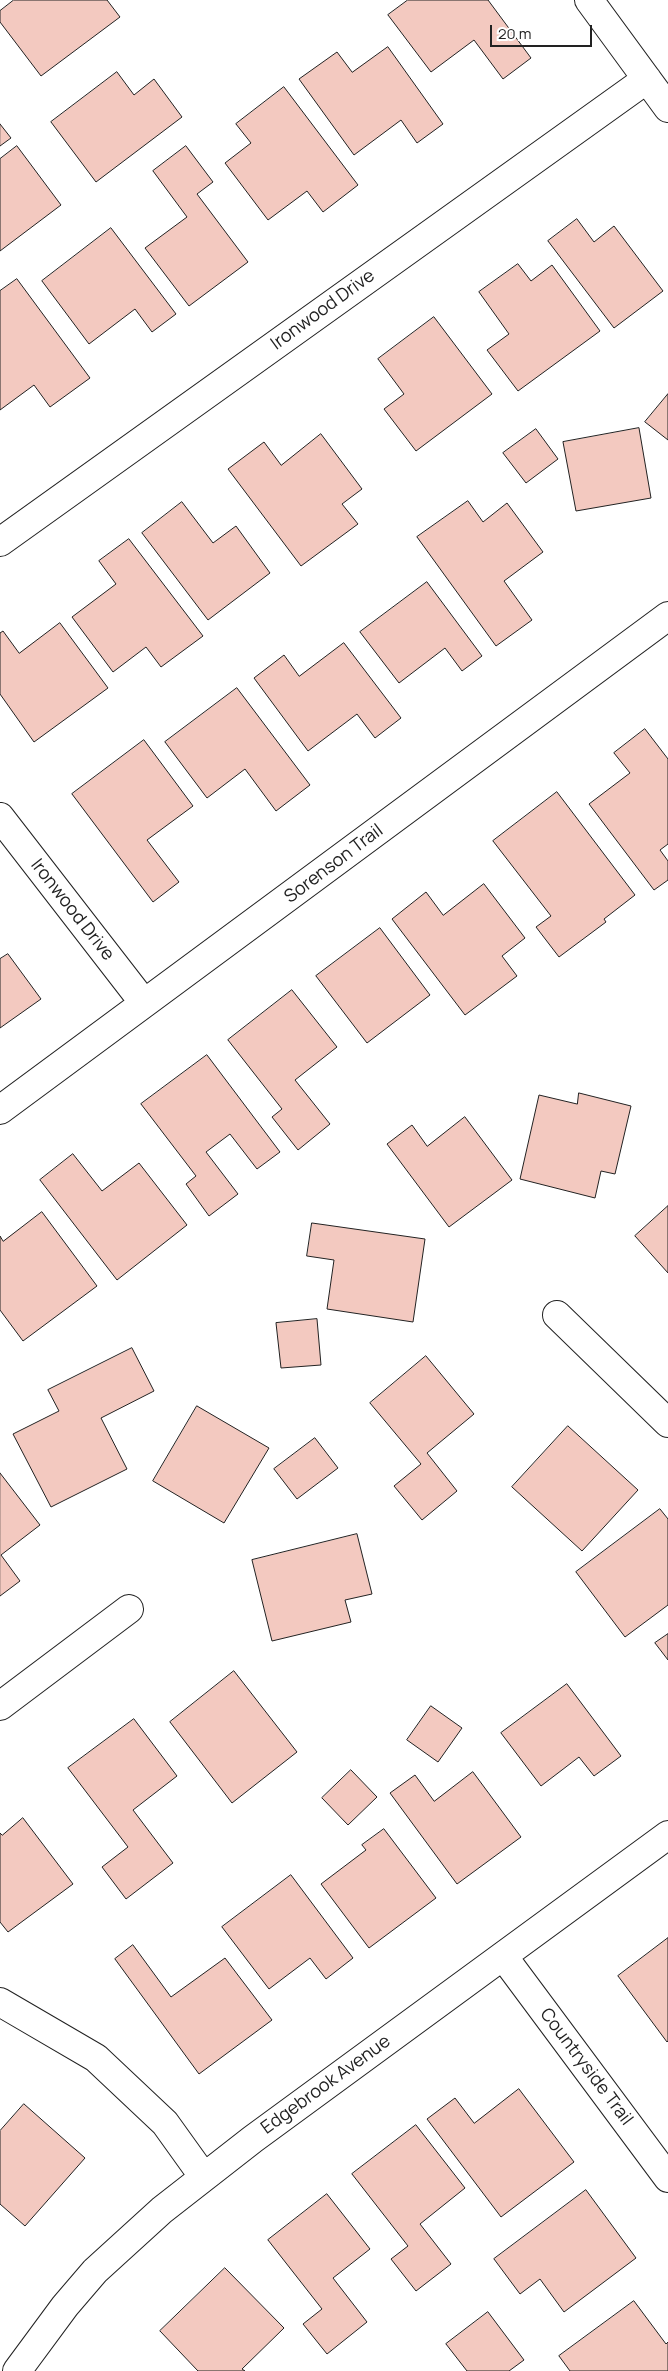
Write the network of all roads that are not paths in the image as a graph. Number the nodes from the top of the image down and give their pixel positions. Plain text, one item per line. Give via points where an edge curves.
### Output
1 (589, 0) edge
2 (646, 78) junction
3 (668, 108) edge
4 (0, 542) edge
5 (668, 616) edge
6 (0, 818) edge
7 (144, 1003) junction
8 (0, 1110) edge
9 (557, 1315) dead end
10 (668, 1423) edge
11 (129, 1609) dead end
12 (0, 1706) edge
13 (668, 1835) edge
14 (503, 1956) junction
15 (0, 2002) edge
16 (203, 2176) junction
17 (668, 2178) edge
18 (17, 2371) edge

1 - 2 street
2 - 3 street
2 - 4 street, Ironwood Drive
5 - 7 street, Sorenson Trail
6 - 7 street, Ironwood Drive
7 - 8 street, Sorenson Trail
9 - 10 street
11 - 12 street
13 - 14 street, Edgebrook Avenue
14 - 16 street, Edgebrook Avenue
14 - 17 street, Countryside Trail
15 - 16 street via 96,2058 164,2123
16 - 18 street, Edgebrook Avenue via 126,2240 95,2271

